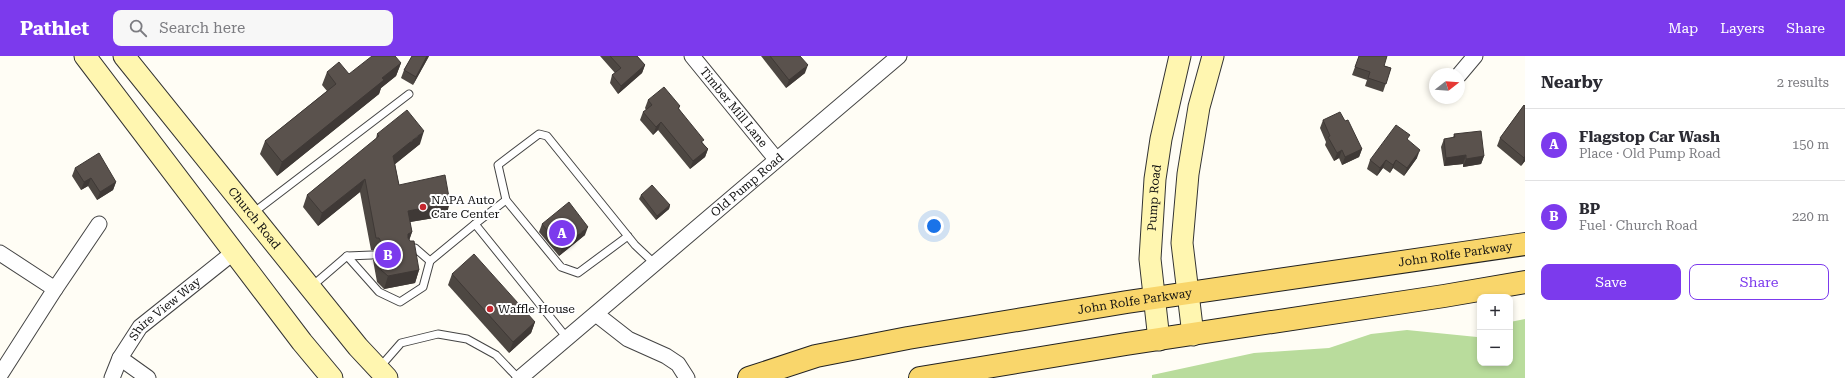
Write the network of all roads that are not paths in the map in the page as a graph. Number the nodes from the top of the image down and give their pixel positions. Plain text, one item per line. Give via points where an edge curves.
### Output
1 (86, 56) edge
2 (124, 56) edge
3 (692, 56) edge
4 (898, 56) edge
5 (1180, 56) edge
6 (1213, 56) edge
7 (1475, 56) edge
8 (1465, 68) edge
9 (408, 94) dead end
10 (776, 159) junction
11 (506, 200) junction
12 (251, 215) junction
13 (99, 224) dead end
14 (475, 224) junction
15 (628, 236) junction
16 (1525, 244) edge
17 (408, 249) edge
18 (234, 252) junction
19 (0, 253) edge
20 (372, 255) dead end
21 (346, 256) junction
22 (430, 261) junction
23 (654, 263) junction
24 (1525, 282) edge
25 (310, 288) junction
26 (55, 289) junction
27 (1189, 293) junction
28 (1155, 298) junction
29 (596, 314) junction
30 (1193, 335) junction
31 (567, 338) junction
32 (1159, 340) junction
33 (120, 358) junction
34 (382, 373) edge
35 (0, 375) edge
36 (112, 378) edge
37 (148, 378) edge
38 (332, 378) edge
39 (519, 378) edge
40 (687, 378) edge
41 (748, 378) edge
42 (920, 378) edge

1 - 18 main road
2 - 12 main road, Church Road
3 - 10 street, Timber Mill Lane
4 - 10 street, Old Pump Road
5 - 28 main road, Pump Road via 1164,124 1155,178 1150,259
6 - 27 main road via 1199,107 1188,174 1182,243
7 - 8 street
9 - 12 lane
10 - 23 street, Old Pump Road
11 - 14 lane
11 - 15 lane via 561,267 566,269 578,272
11 - 15 lane via 498,165 539,134 546,136
12 - 25 main road, Church Road
13 - 26 street
14 - 22 lane
14 - 31 lane
15 - 23 lane
16 - 27 main road, John Rolfe Parkway
17 - 22 lane via 415,248
18 - 33 street, Shire View Way via 140,327
18 - 38 main road
19 - 26 street
20 - 21 lane
21 - 22 lane via 379,292 400,302 423,287
21 - 25 lane
23 - 29 street, Old Pump Road
24 - 30 main road
25 - 34 main road, Church Road
26 - 35 street
27 - 28 main road, John Rolfe Parkway
27 - 30 main road
28 - 32 main road, Pump Road
28 - 41 main road, John Rolfe Parkway via 842,350 786,364
29 - 31 street, Old Pump Road
29 - 40 street via 628,339 678,364
30 - 32 main road
31 - 39 street, Old Pump Road
32 - 42 main road
33 - 36 street, Shire View Way
33 - 37 street
34 - 39 lane via 401,343 438,334 467,339 496,355

